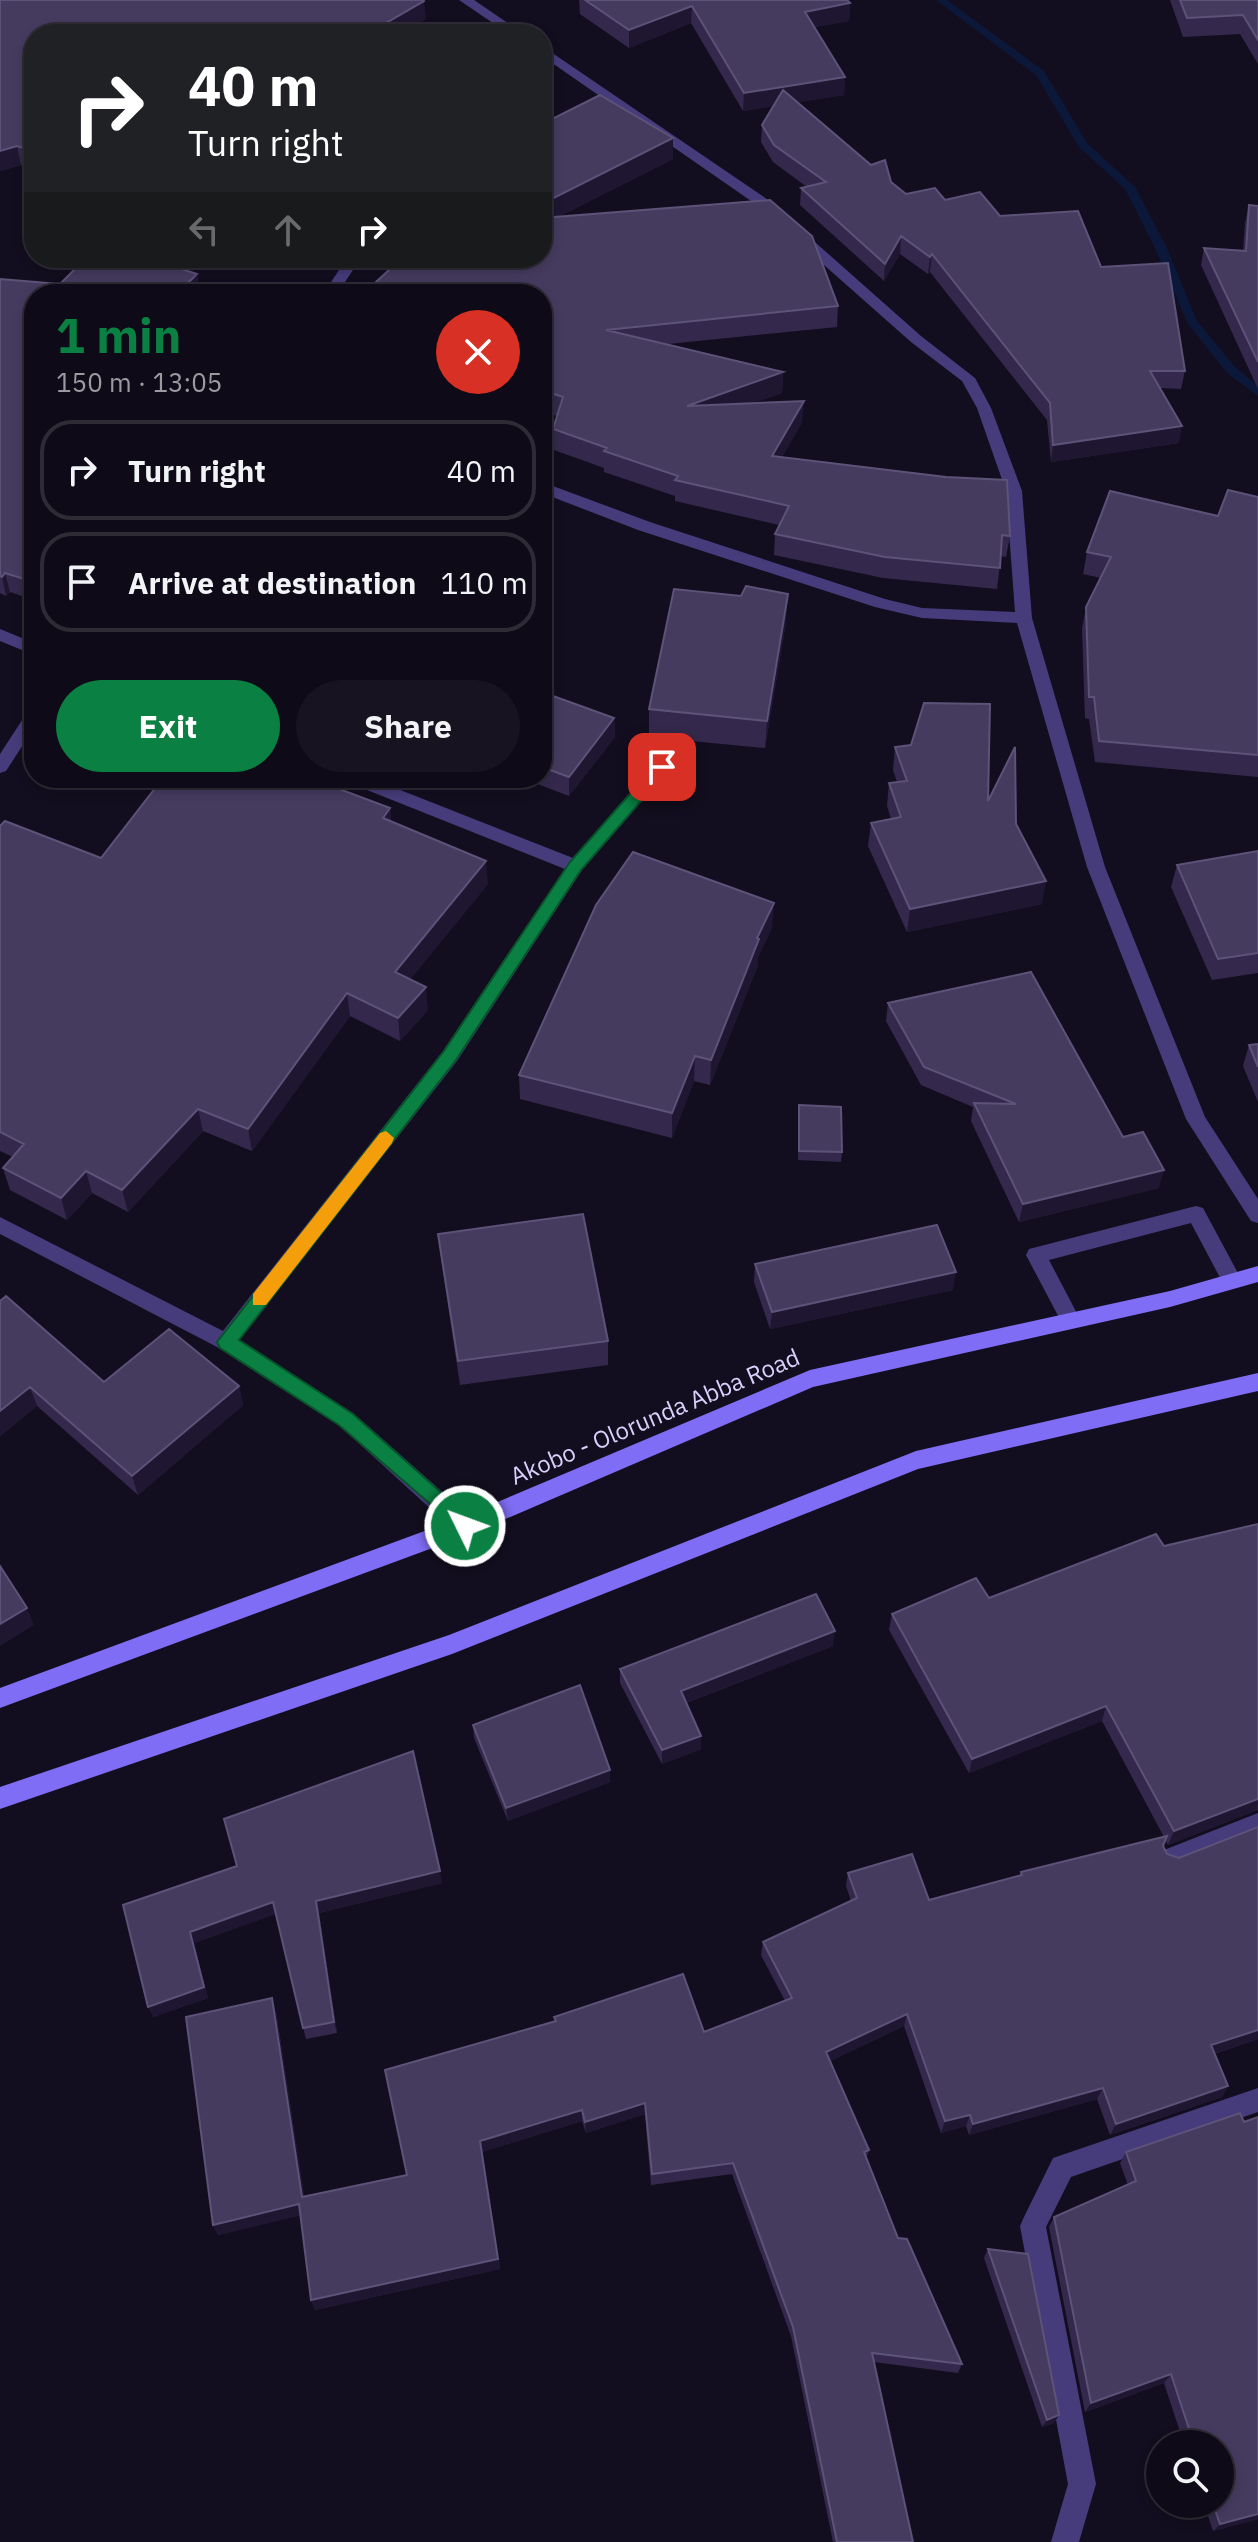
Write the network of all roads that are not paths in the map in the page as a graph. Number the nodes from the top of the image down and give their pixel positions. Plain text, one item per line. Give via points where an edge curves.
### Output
1 (465, 0) edge
2 (496, 24) edge
3 (552, 57) edge
4 (552, 491) edge
5 (1024, 618) junction
6 (0, 634) edge
7 (24, 645) edge
8 (24, 730) edge
9 (0, 767) edge
10 (662, 767) dead end
11 (378, 788) edge
12 (576, 866) junction
13 (1258, 1215) edge
14 (0, 1225) edge
15 (1258, 1274) edge
16 (1232, 1281) junction
17 (1071, 1321) junction
18 (226, 1342) junction
19 (1258, 1382) edge
20 (465, 1526) junction
21 (0, 1698) edge
22 (0, 1798) edge
23 (1258, 1824) edge
24 (1172, 1858) edge
25 (1258, 2100) edge
26 (1065, 2542) edge

1 - 2 street
3 - 5 street via 759,200 916,339 968,378 1014,491
4 - 5 street via 881,603 922,613
5 - 13 street via 1108,897 1196,1119
6 - 7 street
8 - 9 street
10 - 12 street
11 - 12 street
12 - 18 street via 450,1056
14 - 18 street
15 - 16 main road, Akobo - Olorunda Abba Road
16 - 17 main road, Akobo - Olorunda Abba Road
16 - 17 street via 1196,1214 1036,1255
17 - 20 main road, Akobo - Olorunda Abba Road via 810,1379
18 - 20 street via 346,1419
19 - 22 main road via 916,1460 452,1644
20 - 21 main road, Akobo - Olorunda Abba Road
23 - 24 street
25 - 26 street via 1062,2167 1033,2226 1082,2484

